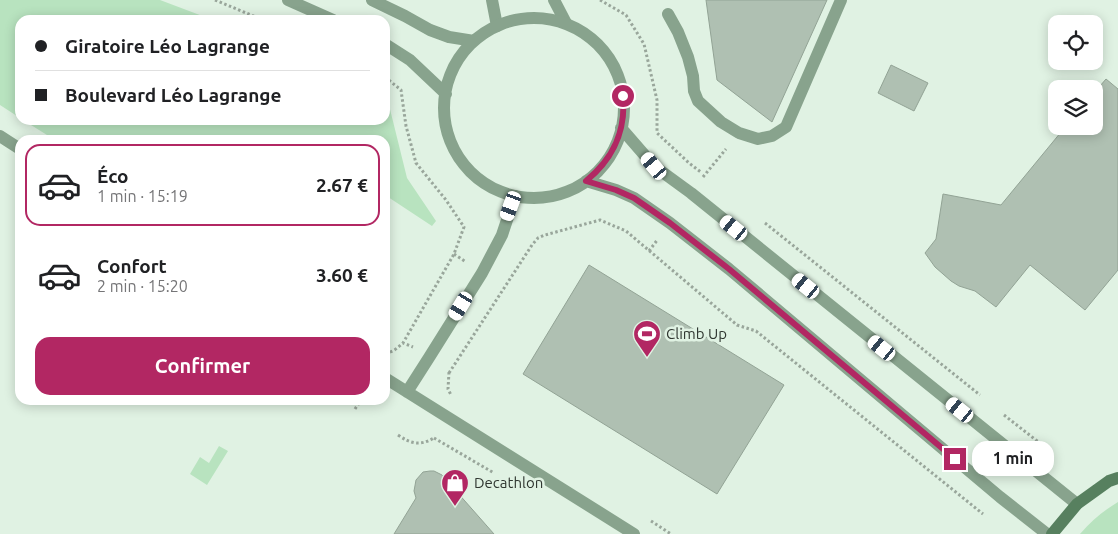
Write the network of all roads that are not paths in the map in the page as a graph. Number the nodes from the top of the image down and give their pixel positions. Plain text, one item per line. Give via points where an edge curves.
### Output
1 (288, 0) edge
2 (372, 0) edge
3 (492, 0) edge
4 (554, 0) edge
5 (841, 0) edge
6 (668, 14) dead end
7 (322, 15) edge
8 (566, 24) junction
9 (497, 26) junction
10 (474, 41) junction
11 (390, 47) edge
12 (446, 94) junction
13 (621, 128) junction
14 (0, 136) edge
15 (15, 146) edge
16 (586, 181) junction
17 (515, 196) junction
18 (390, 381) edge
19 (407, 392) junction
20 (1118, 478) edge
21 (1077, 504) junction
22 (634, 534) edge
23 (1047, 534) edge
24 (1052, 534) edge

1 - 7 street
2 - 10 street via 430,30
3 - 9 street
4 - 8 street
5 - 6 street via 786,127 772,136 758,139 721,122 698,101 688,57
8 - 9 street via 526,18
8 - 13 street via 593,40 613,65 623,96
9 - 10 street
10 - 12 street via 453,69
11 - 12 street via 410,60
12 - 17 street via 447,130 463,162 482,181
13 - 16 street via 609,157
13 - 21 street via 654,166
14 - 15 street
16 - 17 street via 552,196
16 - 23 street via 634,198 670,223
17 - 19 street via 502,235 482,273
18 - 19 street
19 - 22 street
20 - 21 main road
21 - 24 main road

